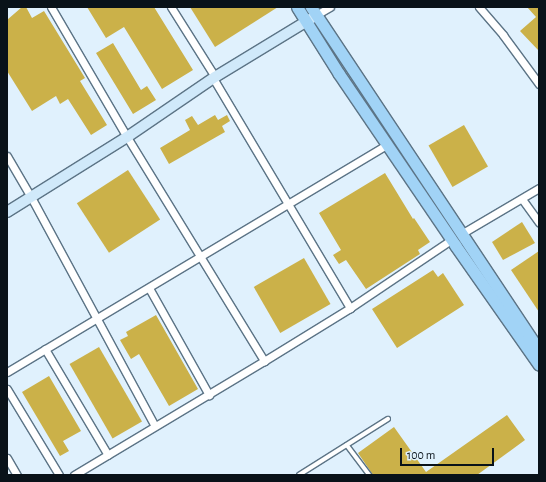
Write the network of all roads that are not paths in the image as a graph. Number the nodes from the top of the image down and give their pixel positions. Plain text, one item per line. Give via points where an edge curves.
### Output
1 (51, 7) edge
2 (171, 7) edge
3 (297, 7) edge
4 (330, 7) edge
5 (479, 7) edge
6 (314, 11) edge
7 (306, 22) junction
8 (214, 78) junction
9 (539, 84) edge
10 (127, 137) junction
11 (387, 146) junction
12 (7, 156) edge
13 (539, 188) edge
14 (31, 196) junction
15 (522, 199) junction
16 (289, 204) junction
17 (7, 212) edge
18 (539, 222) edge
19 (461, 234) junction
20 (451, 240) junction
21 (200, 257) junction
22 (149, 288) junction
23 (350, 308) junction
24 (96, 319) junction
25 (538, 348) edge
26 (45, 349) junction
27 (264, 362) junction
28 (539, 365) edge
29 (7, 372) edge
30 (7, 389) edge
31 (208, 395) junction
32 (388, 419) dead end
33 (155, 426) junction
34 (347, 445) junction
35 (108, 455) junction
36 (7, 458) edge
37 (17, 475) edge
38 (59, 475) edge
39 (74, 475) edge
40 (299, 475) edge
41 (370, 475) edge

1 - 10 street
2 - 8 street
3 - 7 main road
4 - 6 street
5 - 9 street
6 - 7 street
6 - 19 main road
7 - 8 street
7 - 11 main road
8 - 10 street
8 - 16 street
10 - 14 street
10 - 21 street
11 - 16 street
11 - 20 main road
12 - 14 street
13 - 15 street
14 - 17 street
14 - 24 street
15 - 18 street
15 - 19 street
16 - 21 street
16 - 23 street
19 - 25 main road
20 - 23 street
20 - 28 main road
21 - 22 street
21 - 27 street
22 - 24 street
22 - 31 street
23 - 27 street
24 - 26 street
24 - 33 street
26 - 29 street
26 - 35 street
27 - 31 street
30 - 38 street
31 - 33 street
32 - 34 lane
33 - 35 street
34 - 40 lane
34 - 41 lane
35 - 39 street
36 - 37 street

